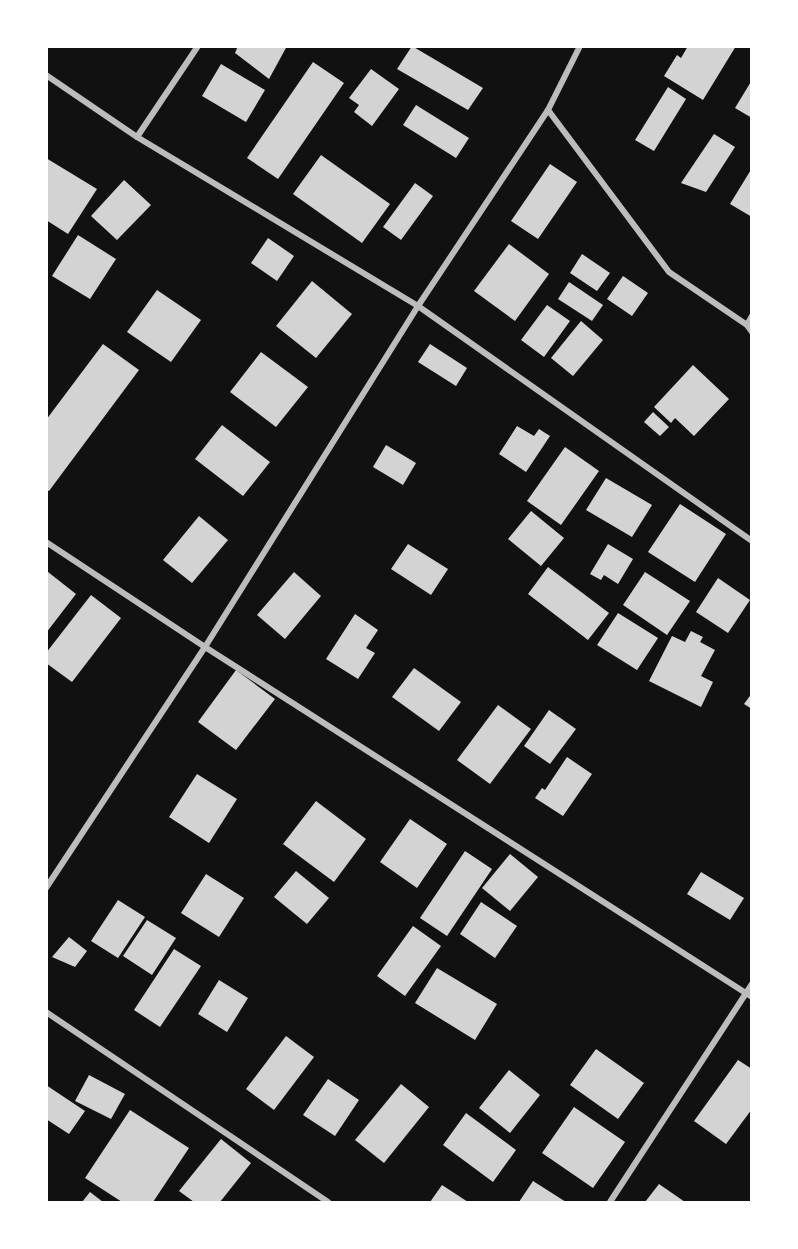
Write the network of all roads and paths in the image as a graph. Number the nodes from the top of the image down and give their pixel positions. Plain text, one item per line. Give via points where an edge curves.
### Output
1 (198, 46) edge
2 (580, 46) edge
3 (46, 75) edge
4 (548, 110) junction
5 (137, 137) junction
6 (418, 306) junction
7 (752, 316) edge
8 (747, 325) junction
9 (752, 332) edge
10 (46, 542) edge
11 (752, 542) edge
12 (205, 646) junction
13 (46, 888) edge
14 (752, 984) edge
15 (748, 995) edge
16 (46, 1012) edge
17 (328, 1203) edge
18 (610, 1203) edge

1 - 5 street
2 - 4 street
3 - 5 street
4 - 6 street
4 - 8 street via 669,272
5 - 6 street
6 - 11 street
6 - 12 street
7 - 8 street
8 - 9 street
10 - 12 street
12 - 13 street
12 - 15 street
14 - 15 street
15 - 18 street
16 - 17 street

